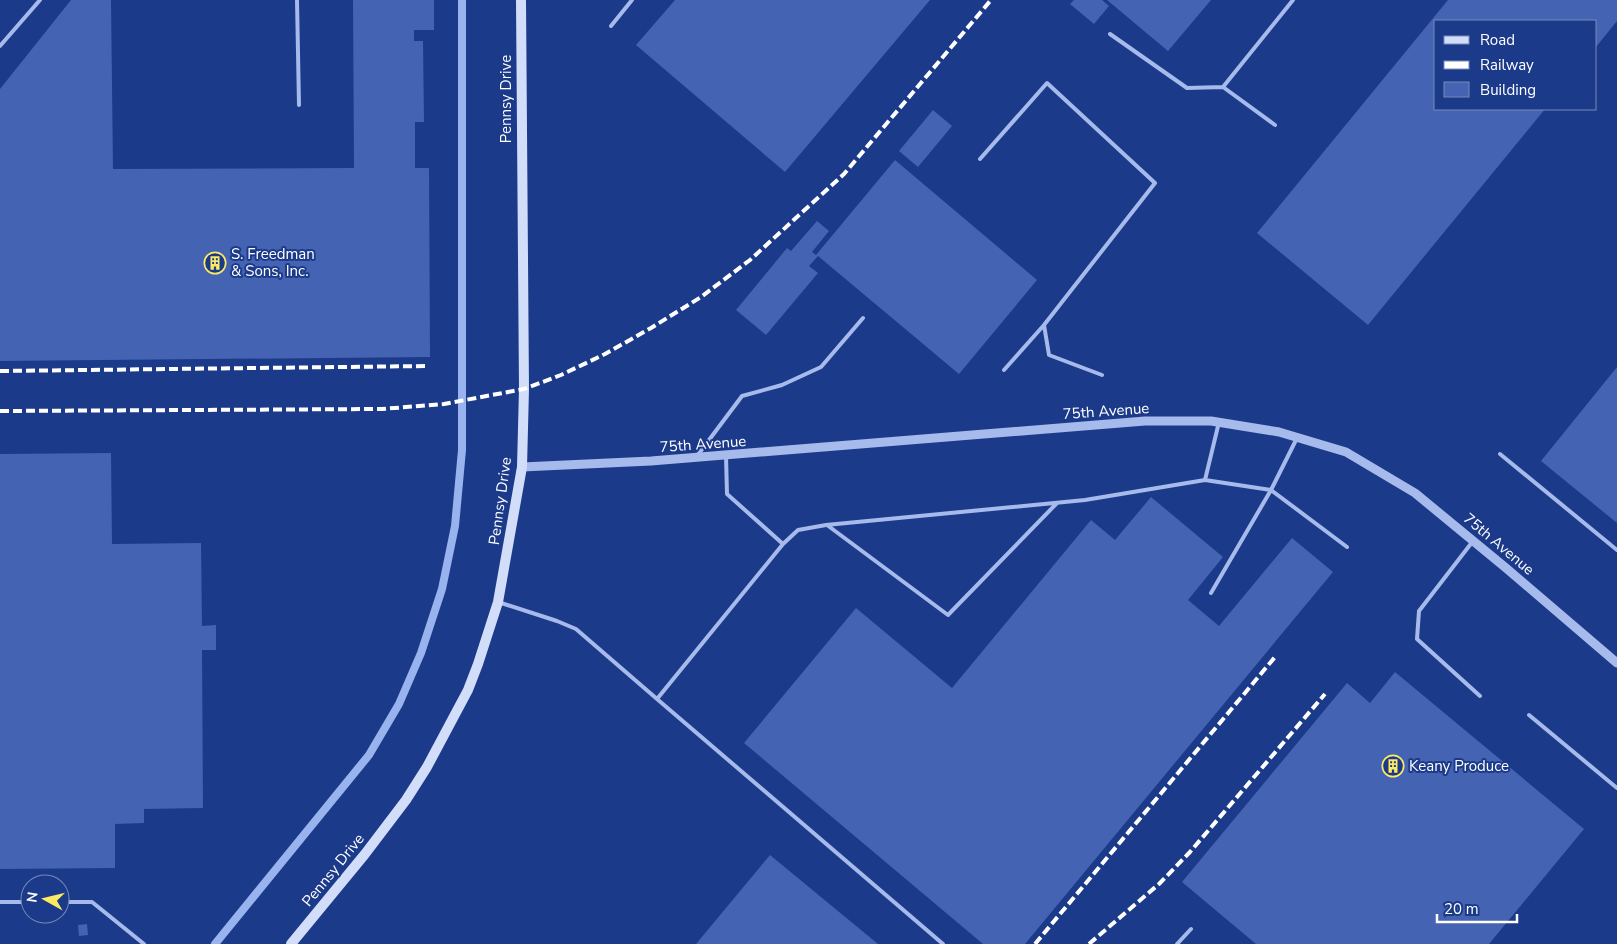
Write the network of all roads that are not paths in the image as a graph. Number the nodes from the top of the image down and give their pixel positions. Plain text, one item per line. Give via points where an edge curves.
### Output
1 (40, 0) edge
2 (297, 0) edge
3 (521, 0) edge
4 (632, 0) edge
5 (1293, 0) edge
6 (610, 26) dead end
7 (1110, 34) dead end
8 (0, 46) edge
9 (1223, 87) junction
10 (299, 105) dead end
11 (1275, 125) dead end
12 (980, 159) dead end
13 (863, 318) dead end
14 (1044, 325) junction
15 (1004, 370) dead end
16 (1102, 375) dead end
17 (1219, 422) junction
18 (1298, 437) junction
19 (1500, 454) dead end
20 (726, 456) junction
21 (695, 458) junction
22 (522, 467) junction
23 (1205, 480) junction
24 (1271, 490) junction
25 (1057, 503) junction
26 (826, 525) junction
27 (1473, 541) junction
28 (784, 544) junction
29 (1347, 547) dead end
30 (1617, 550) edge
31 (1211, 594) dead end
32 (498, 602) junction
33 (1617, 662) edge
34 (1480, 696) dead end
35 (657, 699) junction
36 (1529, 715) dead end
37 (1617, 788) edge
38 (0, 902) edge
39 (20, 902) edge
40 (70, 902) edge
41 (1191, 929) dead end
42 (144, 944) edge
43 (292, 944) edge
44 (943, 944) edge
45 (1177, 944) edge

1 - 8 lane
2 - 10 lane
3 - 22 main road, Pennsy Drive
4 - 6 lane
5 - 9 lane
7 - 9 lane via 1187,88
9 - 11 lane
12 - 14 lane via 1047,83 1155,183
13 - 21 lane via 821,367 782,385 742,396
14 - 15 lane
14 - 16 lane via 1049,355
17 - 18 street, 75th Avenue
17 - 20 street, 75th Avenue via 1145,421
17 - 23 lane
18 - 24 lane
18 - 27 street, 75th Avenue via 1346,452 1415,493
19 - 30 lane
20 - 21 street, 75th Avenue
20 - 28 lane via 727,494
21 - 22 street, 75th Avenue
22 - 32 main road, Pennsy Drive
23 - 24 lane
23 - 25 lane
24 - 29 lane
24 - 31 lane
25 - 26 lane
25 - 26 lane via 948,615
26 - 28 lane via 798,530
27 - 33 street, 75th Avenue
27 - 34 lane via 1419,611 1418,639
28 - 35 lane
32 - 35 lane via 576,629
32 - 43 main road, Pennsy Drive via 468,690 427,767 366,854
35 - 44 lane
36 - 37 lane
38 - 39 lane
40 - 42 lane via 92,902
41 - 45 lane

